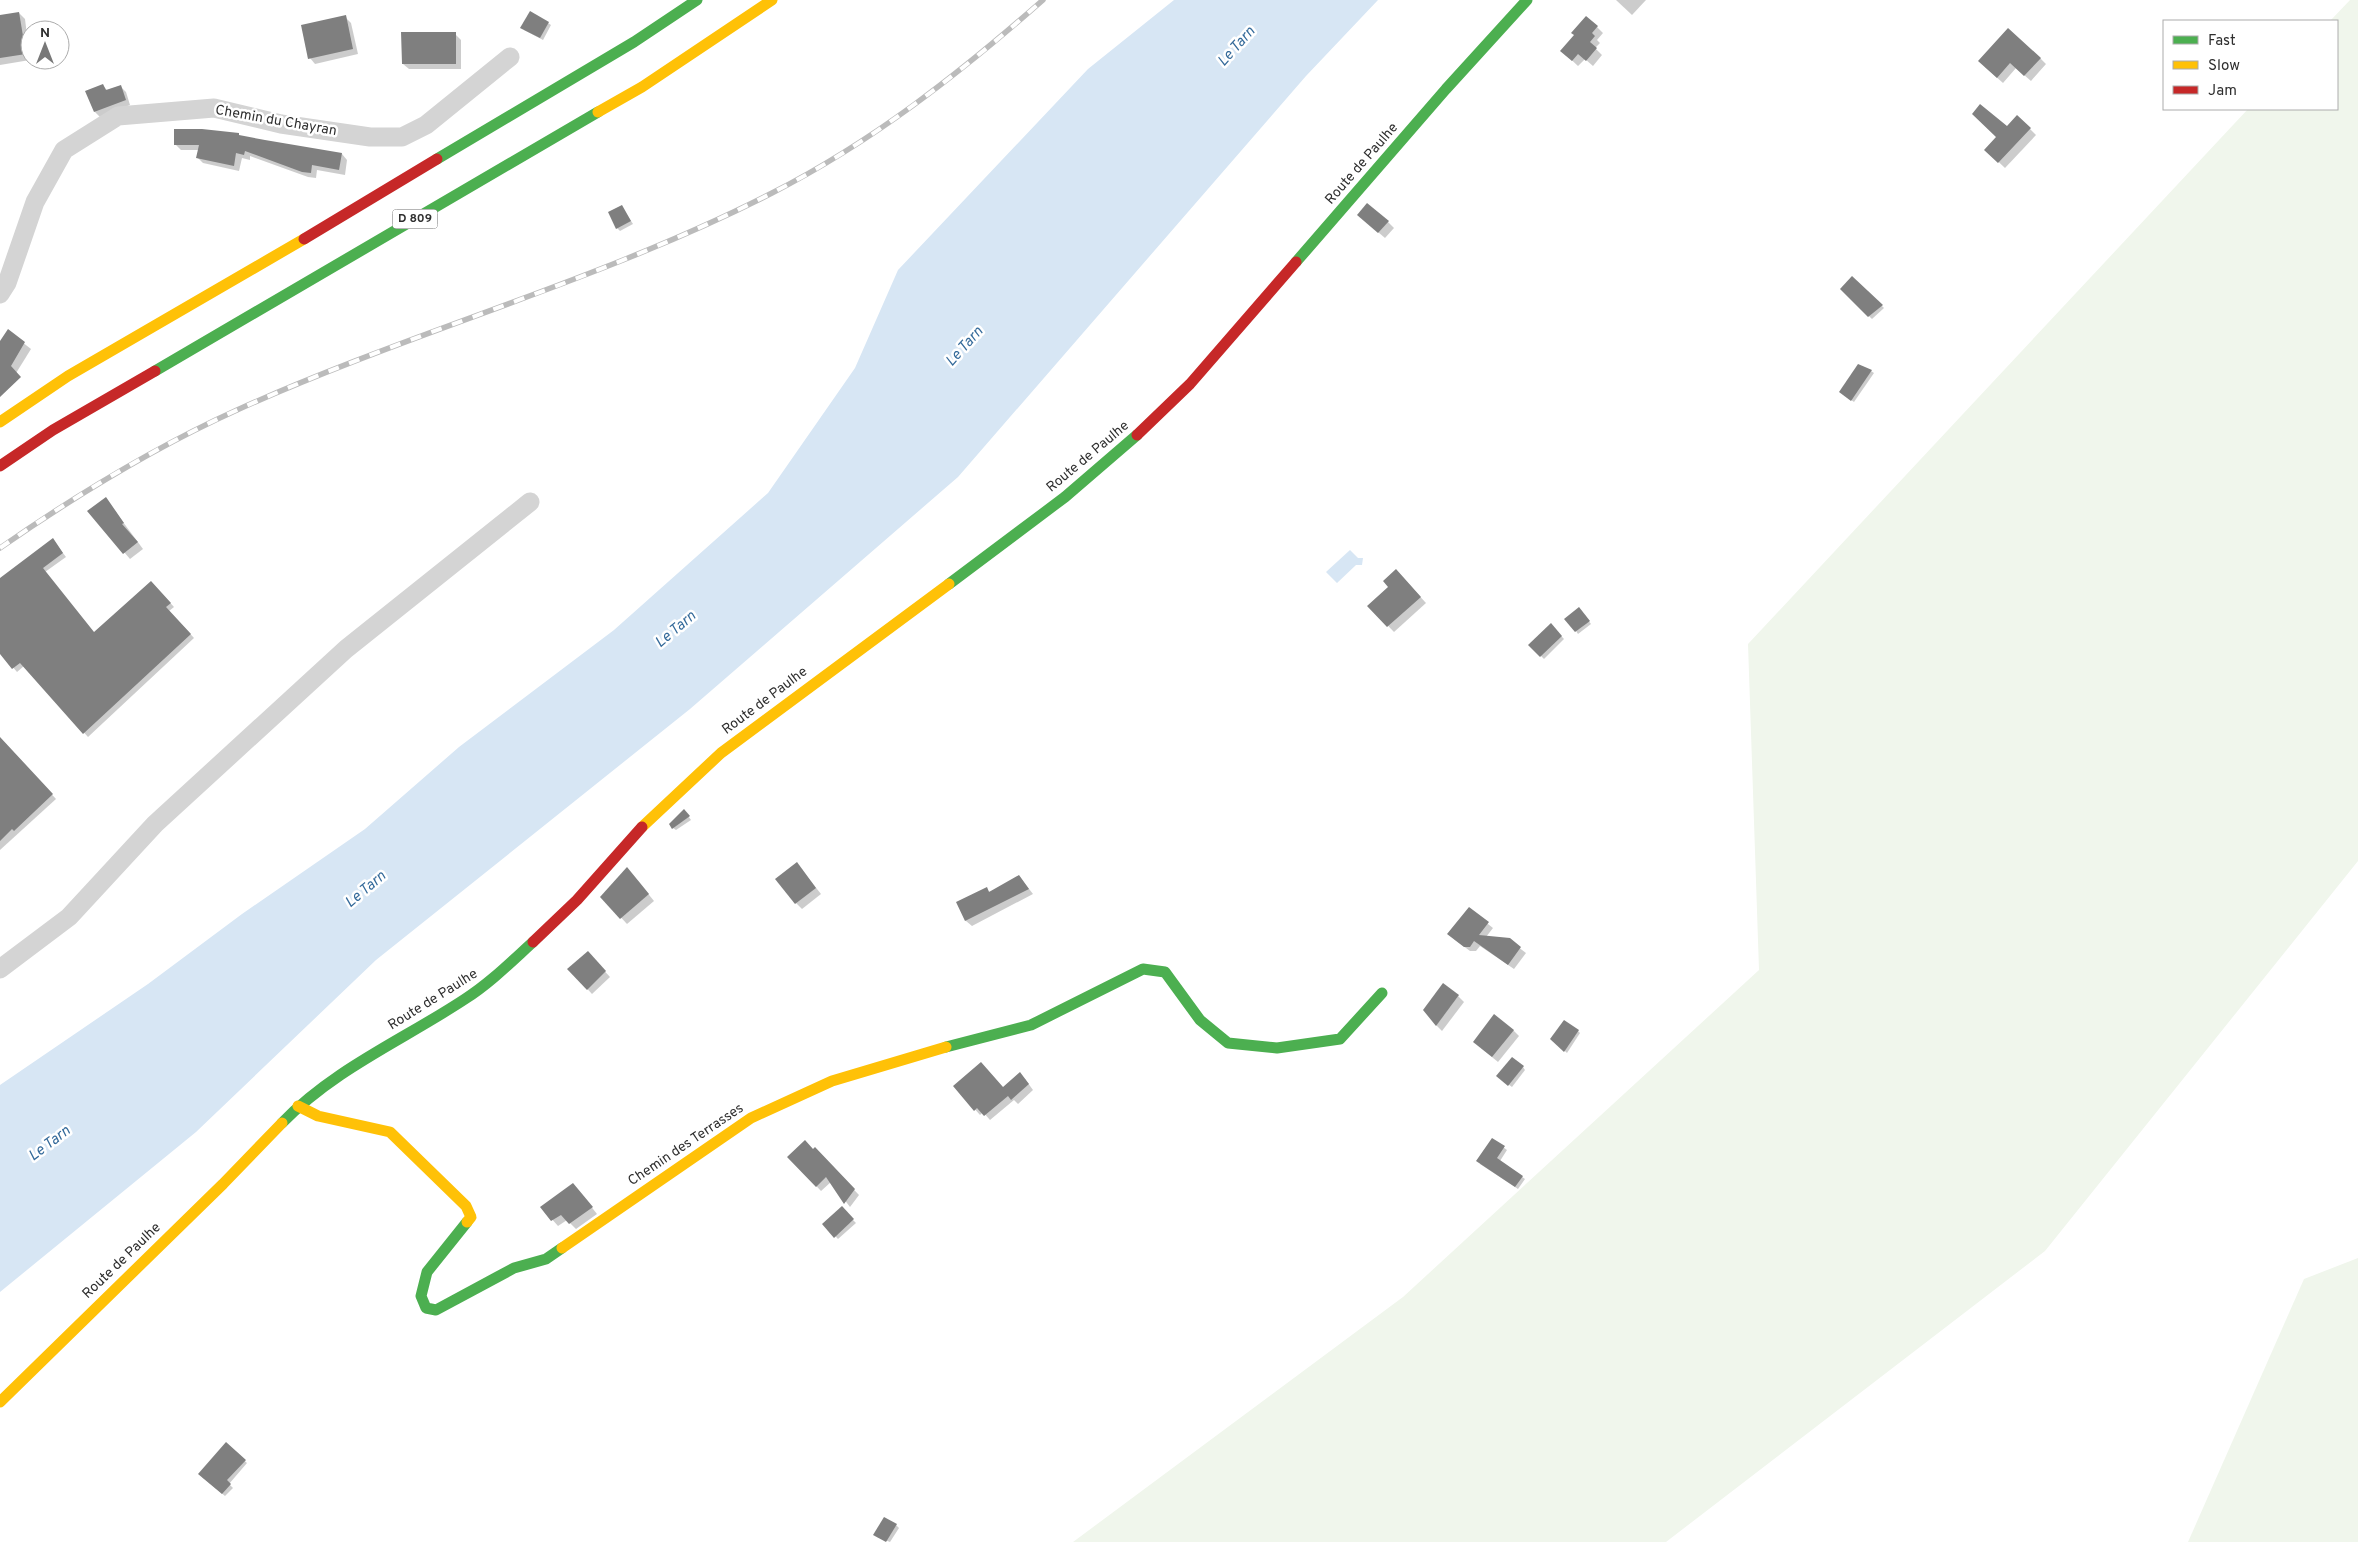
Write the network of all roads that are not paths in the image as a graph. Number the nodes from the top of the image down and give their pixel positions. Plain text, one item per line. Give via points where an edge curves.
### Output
1 (697, 0) edge
2 (772, 0) edge
3 (1526, 0) edge
4 (510, 57) dead end
5 (0, 294) edge
6 (0, 422) edge
7 (0, 466) edge
8 (530, 502) dead end
9 (0, 969) edge
10 (1382, 993) dead end
11 (298, 1106) junction
12 (0, 1402) edge

1 - 6 street, D 809 via 634,42 68,376
2 - 7 street, D 809 via 642,87 53,430
3 - 11 street, Route de Paulhe via 1209,362 1132,440 1065,497 721,753 643,826 577,900 498,975 466,1000 329,1081
4 - 5 street, Chemin du Chayran via 426,125 402,136 370,137 281,124 214,108 118,116 64,150 35,202 7,283
8 - 9 street via 346,649 155,824 69,917
10 - 11 street, Chemin des Terrasses via 1340,1039 1277,1048 1228,1043 1200,1020 1165,972 1143,969 1031,1025 832,1081 751,1118 546,1259 514,1268 436,1310 426,1308 422,1296 427,1272 471,1217 466,1206 390,1132 318,1116
11 - 12 street, Route de Paulhe

